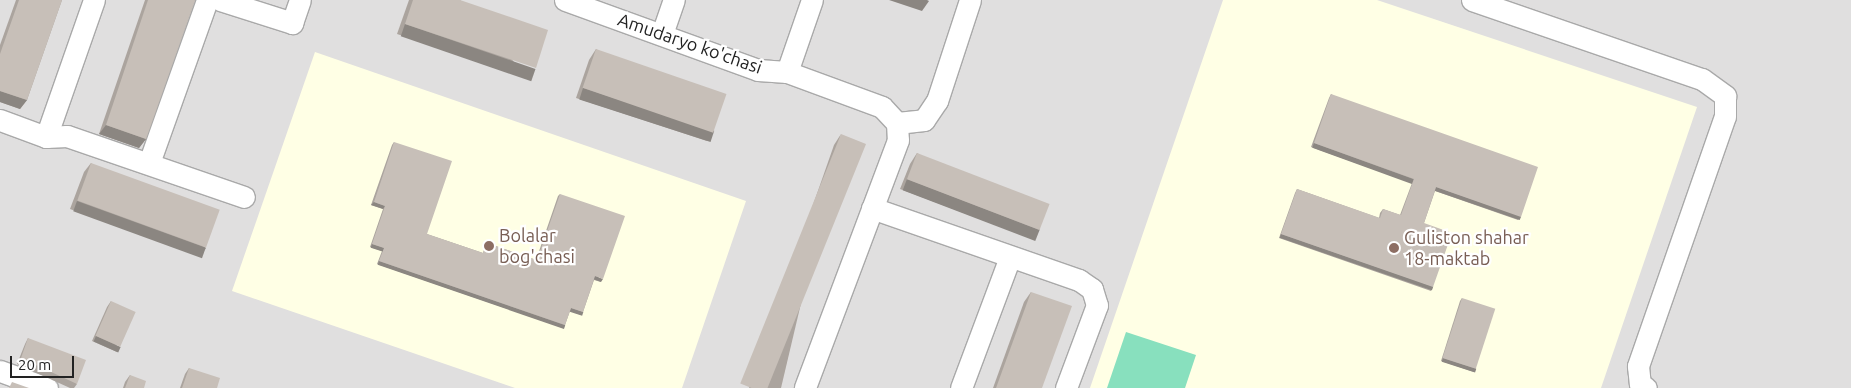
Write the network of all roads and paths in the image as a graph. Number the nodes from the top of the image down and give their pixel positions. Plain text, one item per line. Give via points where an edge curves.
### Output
1 (94, 0) edge
2 (206, 0) edge
3 (220, 0) edge
4 (300, 0) edge
5 (565, 0) edge
6 (674, 0) edge
7 (812, 0) edge
8 (970, 0) edge
9 (1472, 0) edge
10 (662, 34) junction
11 (787, 72) junction
12 (0, 120) edge
13 (897, 123) junction
14 (46, 137) junction
15 (149, 164) junction
16 (244, 197) dead end
17 (872, 208) junction
18 (1010, 258) junction
19 (0, 371) edge
20 (47, 388) edge
21 (805, 388) edge
22 (961, 388) edge
23 (1066, 388) edge
24 (1646, 388) edge

1 - 14 street
2 - 15 street
3 - 4 street via 292,23
5 - 10 street, Amudaryo ko'chasi
6 - 10 street
7 - 11 street
8 - 13 street via 938,102 924,120
9 - 24 street via 1702,79 1725,96 1726,116 1638,366 1640,384
10 - 11 street, Amudaryo ko'chasi via 758,70
11 - 13 street, Amudaryo ko'chasi via 882,107
12 - 14 street
13 - 17 street via 898,140
14 - 15 street via 67,136
15 - 16 street
17 - 18 street
17 - 21 street
18 - 22 street
18 - 23 street via 1080,280 1092,289 1097,305
19 - 20 street

